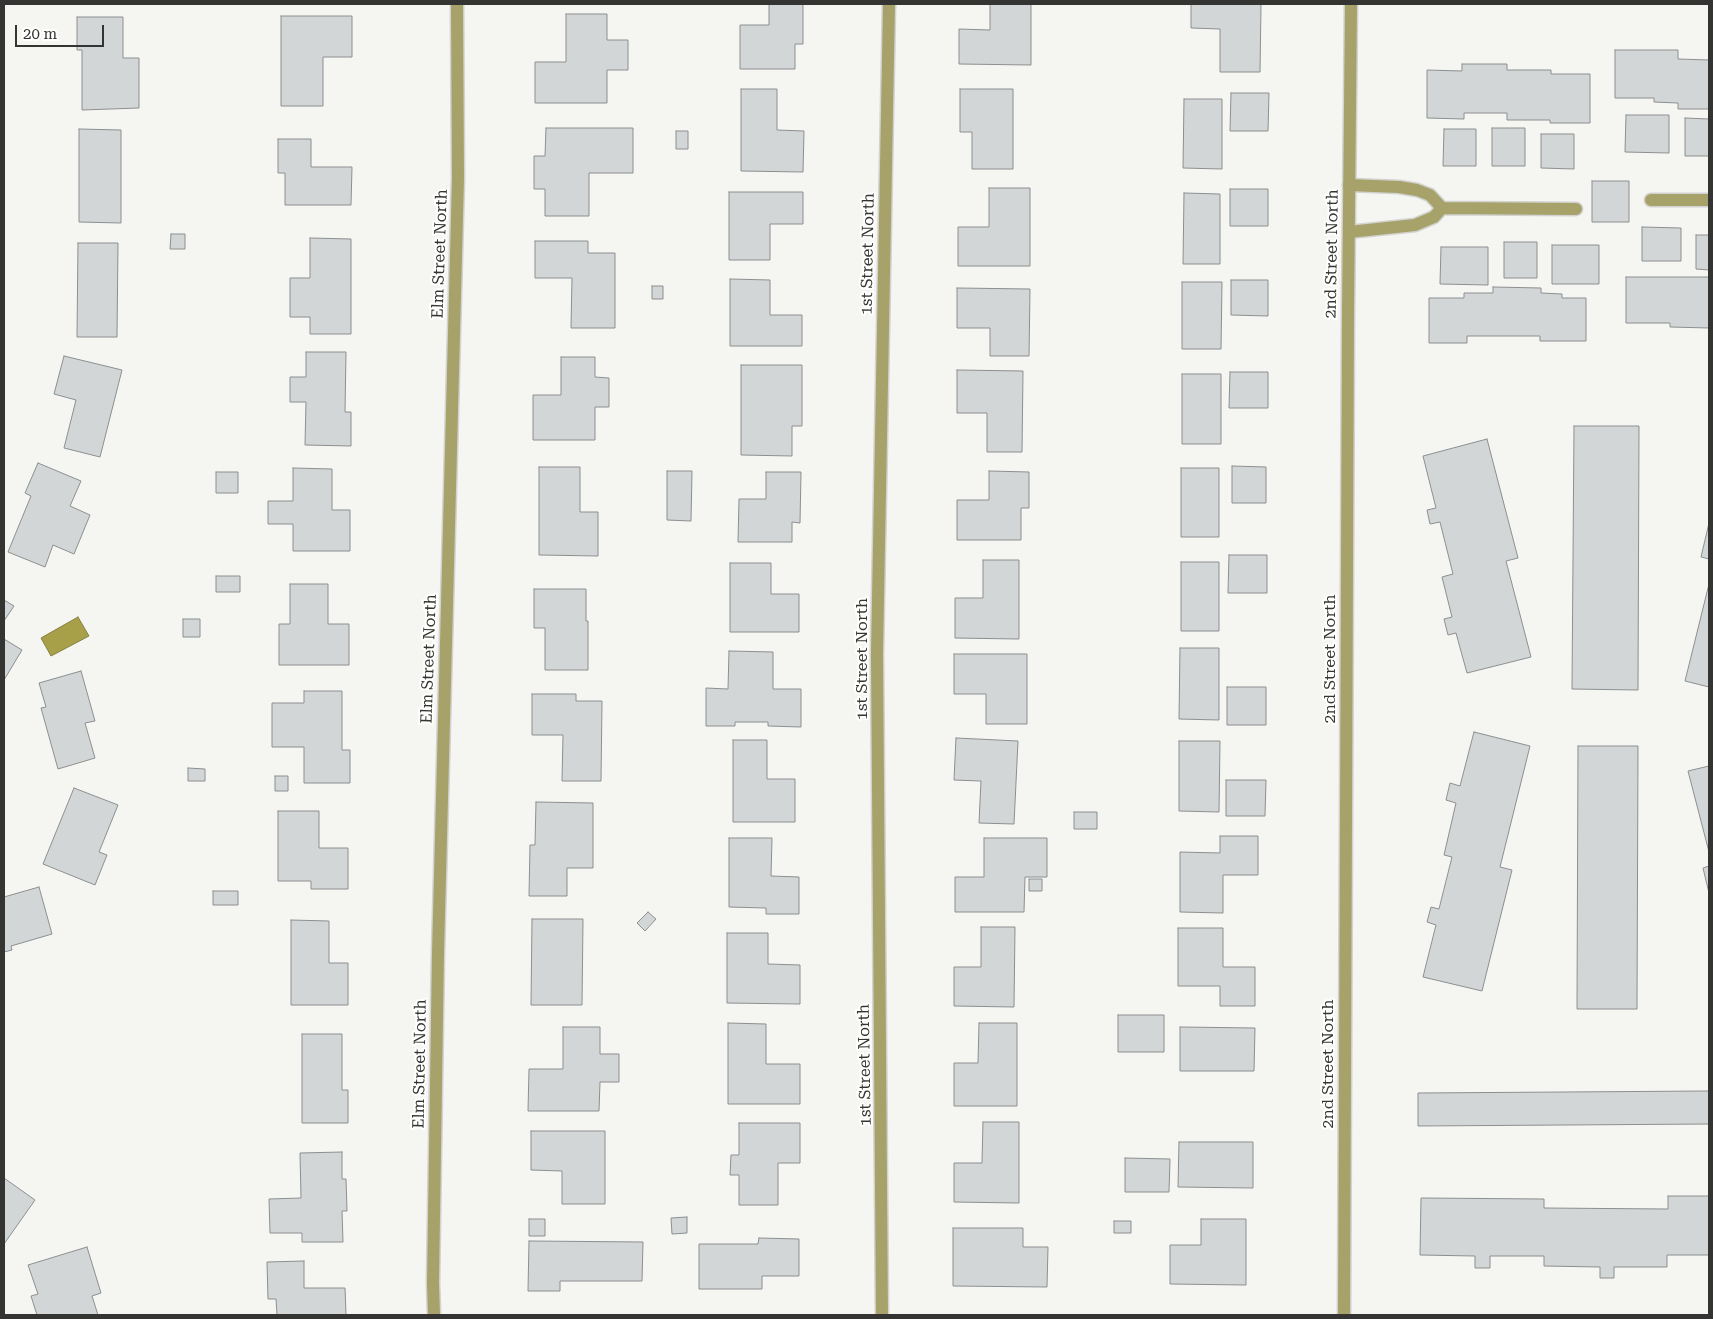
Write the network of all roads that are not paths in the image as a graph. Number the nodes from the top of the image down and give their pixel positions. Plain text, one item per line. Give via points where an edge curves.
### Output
1 (457, 4) edge
2 (889, 4) edge
3 (1351, 4) edge
4 (1349, 186) junction
5 (1651, 200) dead end
6 (1709, 200) edge
7 (1442, 208) junction
8 (1576, 208) dead end
9 (1349, 232) junction
10 (434, 1315) edge
11 (882, 1315) edge
12 (1344, 1315) edge

1 - 10 street, Elm Street North via 458,178 438,953
2 - 11 street, 1st Street North via 877,653
3 - 4 street, 2nd Street North
4 - 7 street via 1417,190 1430,195
4 - 9 street, 2nd Street North
5 - 6 street
7 - 8 street
7 - 9 street via 1434,217 1416,225
9 - 12 street, 2nd Street North

